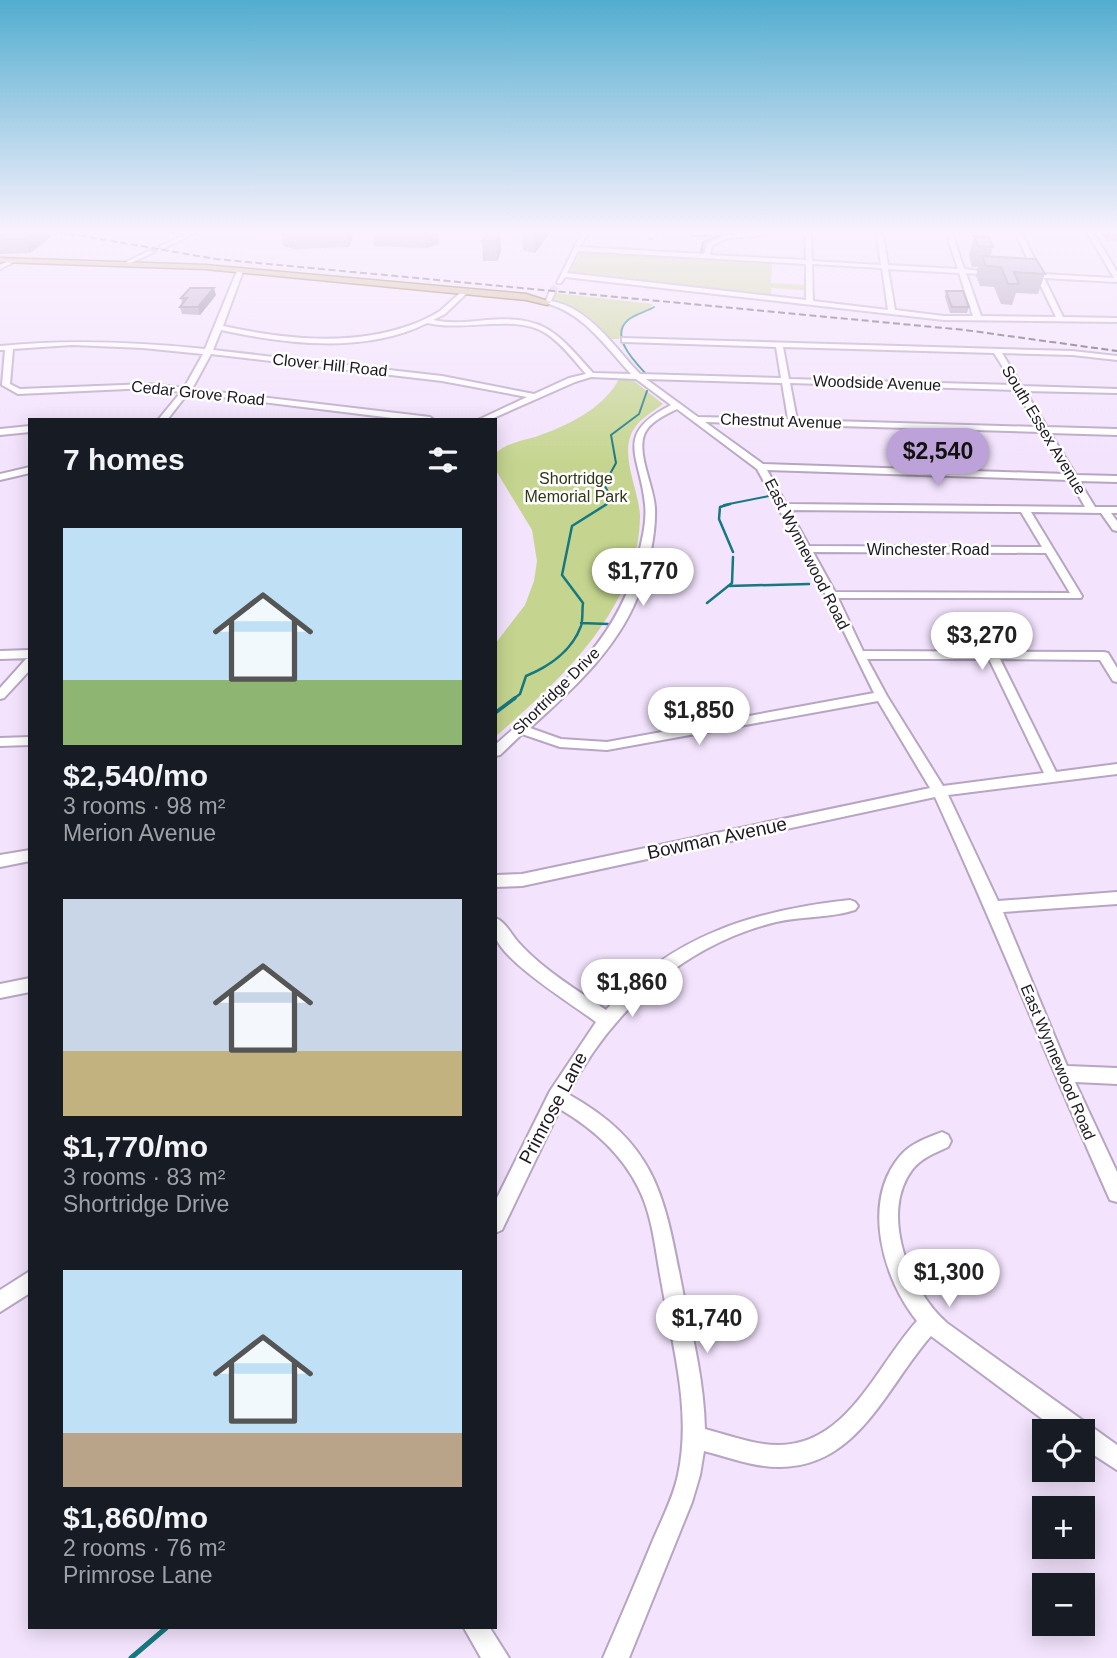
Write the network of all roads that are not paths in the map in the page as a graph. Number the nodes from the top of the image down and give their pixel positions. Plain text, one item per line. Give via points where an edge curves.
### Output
1 (226, 307) edge
2 (451, 307) edge
3 (566, 307) edge
4 (845, 307) edge
5 (891, 307) edge
6 (974, 307) edge
7 (1055, 307) edge
8 (892, 312) junction
9 (978, 319) junction
10 (1061, 320) junction
11 (1117, 320) edge
12 (429, 321) junction
13 (219, 327) junction
14 (625, 340) dead end
15 (779, 344) junction
16 (4, 348) edge
17 (997, 351) junction
18 (208, 352) junction
19 (1117, 358) edge
20 (591, 374) junction
21 (638, 376) junction
22 (786, 381) junction
23 (1019, 388) junction
24 (187, 390) junction
25 (1117, 391) edge
26 (534, 396) junction
27 (678, 405) junction
28 (164, 418) edge
29 (414, 418) edge
30 (486, 418) edge
31 (696, 419) junction
32 (793, 421) junction
33 (28, 429) edge
34 (1045, 430) junction
35 (0, 432) edge
36 (1117, 432) edge
37 (761, 467) junction
38 (28, 470) edge
39 (0, 477) edge
40 (1072, 477) junction
41 (1117, 479) edge
42 (782, 507) junction
43 (1025, 509) junction
44 (1092, 510) junction
45 (1104, 510) junction
46 (1117, 510) edge
47 (1117, 528) edge
48 (805, 549) junction
49 (1050, 550) junction
50 (831, 595) junction
51 (28, 654) edge
52 (0, 655) edge
53 (860, 655) junction
54 (993, 656) junction
55 (28, 664) edge
56 (1117, 678) edge
57 (0, 695) edge
58 (881, 695) junction
59 (520, 729) junction
60 (28, 741) edge
61 (0, 743) edge
62 (497, 750) edge
63 (1117, 769) edge
64 (1052, 777) junction
65 (939, 791) junction
66 (28, 855) edge
67 (0, 861) edge
68 (497, 881) edge
69 (1117, 898) edge
70 (850, 906) dead end
71 (993, 907) junction
72 (497, 926) edge
73 (28, 985) edge
74 (0, 991) edge
75 (606, 1019) junction
76 (1062, 1074) junction
77 (1117, 1076) edge
78 (556, 1097) junction
79 (942, 1141) dead end
80 (1117, 1193) edge
81 (497, 1219) edge
82 (28, 1282) edge
83 (0, 1302) edge
84 (930, 1321) junction
85 (1062, 1419) edge
86 (694, 1437) junction
87 (1095, 1444) edge
88 (1117, 1460) edge
89 (477, 1629) edge
90 (496, 1658) edge
91 (616, 1658) edge

1 - 13 street
2 - 12 street
3 - 21 street, East Wynnewood Road via 583,317
4 - 8 street
5 - 8 street
6 - 9 street
7 - 10 street
8 - 9 street
9 - 10 street
10 - 11 street
12 - 13 street via 335,341 284,341
12 - 20 street via 450,326 507,321 532,324 552,334
13 - 18 street
14 - 15 street
15 - 17 street
15 - 22 street
16 - 18 street, Clover Hill Road via 106,343
16 - 24 street, Cedar Grove Road via 6,385 18,391 131,384
17 - 19 street
17 - 23 street, South Essex Avenue
18 - 24 street
18 - 26 street, Clover Hill Road via 456,379
20 - 21 street, Woodside Avenue
20 - 26 street
21 - 22 street, Woodside Avenue
21 - 27 street, East Wynnewood Road
22 - 23 street, Woodside Avenue
22 - 32 street
23 - 25 street, Woodside Avenue
23 - 34 street, South Essex Avenue
24 - 28 street
24 - 29 street, Cedar Grove Road
26 - 30 street
27 - 31 street, East Wynnewood Road
27 - 59 street, Shortridge Drive via 649,421 637,439 651,508 639,579 621,616 598,652
31 - 32 street, Chestnut Avenue
31 - 37 street, East Wynnewood Road
32 - 34 street, Chestnut Avenue
33 - 35 street
34 - 36 street, Chestnut Avenue
34 - 40 street, South Essex Avenue
37 - 40 street
37 - 42 street, East Wynnewood Road
38 - 39 street
40 - 41 street
40 - 44 street, South Essex Avenue
42 - 43 street
42 - 48 street, East Wynnewood Road
43 - 44 street
43 - 49 street
44 - 45 street
45 - 46 street
45 - 47 street
48 - 49 street, Winchester Road
48 - 50 street, East Wynnewood Road
49 - 50 street via 1077,596
50 - 53 street, East Wynnewood Road
51 - 52 street
53 - 54 street
53 - 58 street, East Wynnewood Road
54 - 56 street via 1104,656
54 - 64 street
55 - 57 street
58 - 59 street via 607,746 560,743
58 - 65 street, East Wynnewood Road
59 - 62 street, Shortridge Drive
60 - 61 street
63 - 64 street, Bowman Avenue
64 - 65 street, Bowman Avenue
65 - 68 street, Bowman Avenue via 522,880
65 - 71 street, East Wynnewood Road
66 - 67 street
69 - 71 street
70 - 75 street, Primrose Lane via 786,914 734,929 671,962
71 - 76 street, East Wynnewood Road
72 - 75 street via 538,972
73 - 74 street
75 - 78 street, Primrose Lane
76 - 77 street
76 - 80 street, East Wynnewood Road
78 - 81 street, Primrose Lane
78 - 86 street via 590,1117 623,1147 644,1178 657,1209 689,1373
79 - 84 street via 908,1158 890,1208 896,1263
82 - 83 street
84 - 85 street
84 - 86 street via 856,1423 821,1446 778,1456
86 - 91 street via 688,1476 674,1518
87 - 88 street
89 - 90 street

